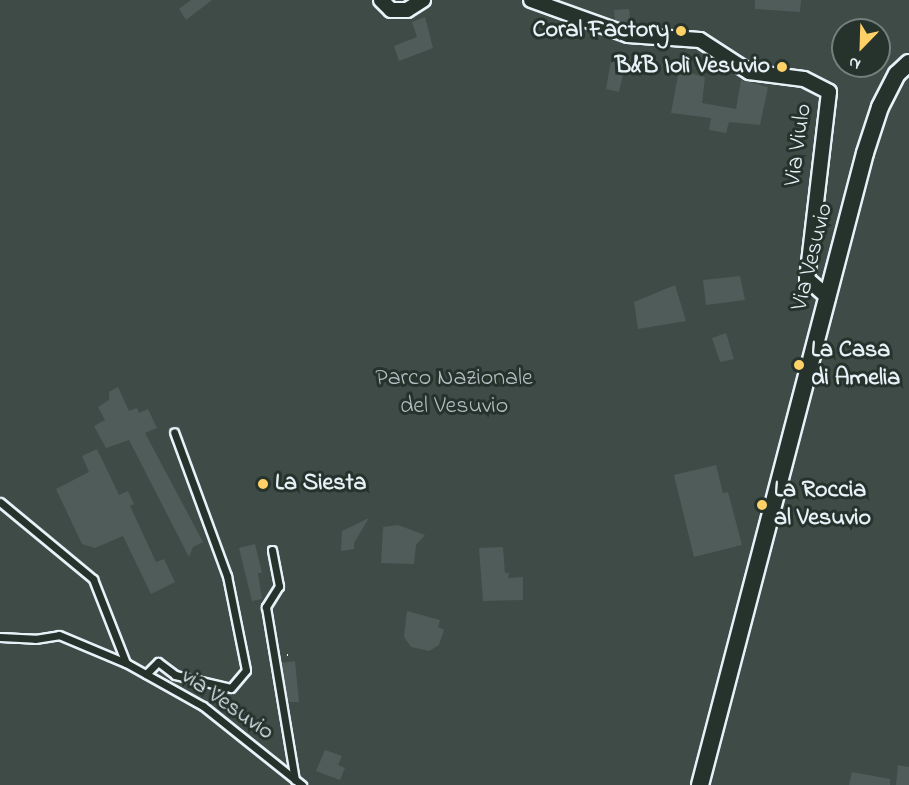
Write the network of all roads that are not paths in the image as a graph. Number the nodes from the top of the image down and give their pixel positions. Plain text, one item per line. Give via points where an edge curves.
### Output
1 (381, 0) edge
2 (423, 0) edge
3 (531, 0) edge
4 (909, 63) edge
5 (828, 297) junction
6 (174, 432) dead end
7 (0, 502) edge
8 (272, 550) dead end
9 (0, 637) edge
10 (126, 663) junction
11 (146, 674) junction
12 (295, 780) junction
13 (302, 785) edge
14 (700, 785) edge

1 - 2 street via 391,10 407,10
3 - 5 street, Via Viulo via 628,35 700,40 749,72 804,79 830,92 807,279
4 - 5 street, Via Vesuvio via 897,74 880,106
5 - 14 street, Via Vesuvio
6 - 11 lane via 226,576 246,670 231,687 175,675 158,662
7 - 10 lane via 93,579
8 - 12 lane via 279,586 266,607
9 - 10 lane, via Vesuvio via 35,639 59,635
10 - 11 lane, via Vesuvio
11 - 12 lane, via Vesuvio via 203,706
12 - 13 lane, via Vesuvio

